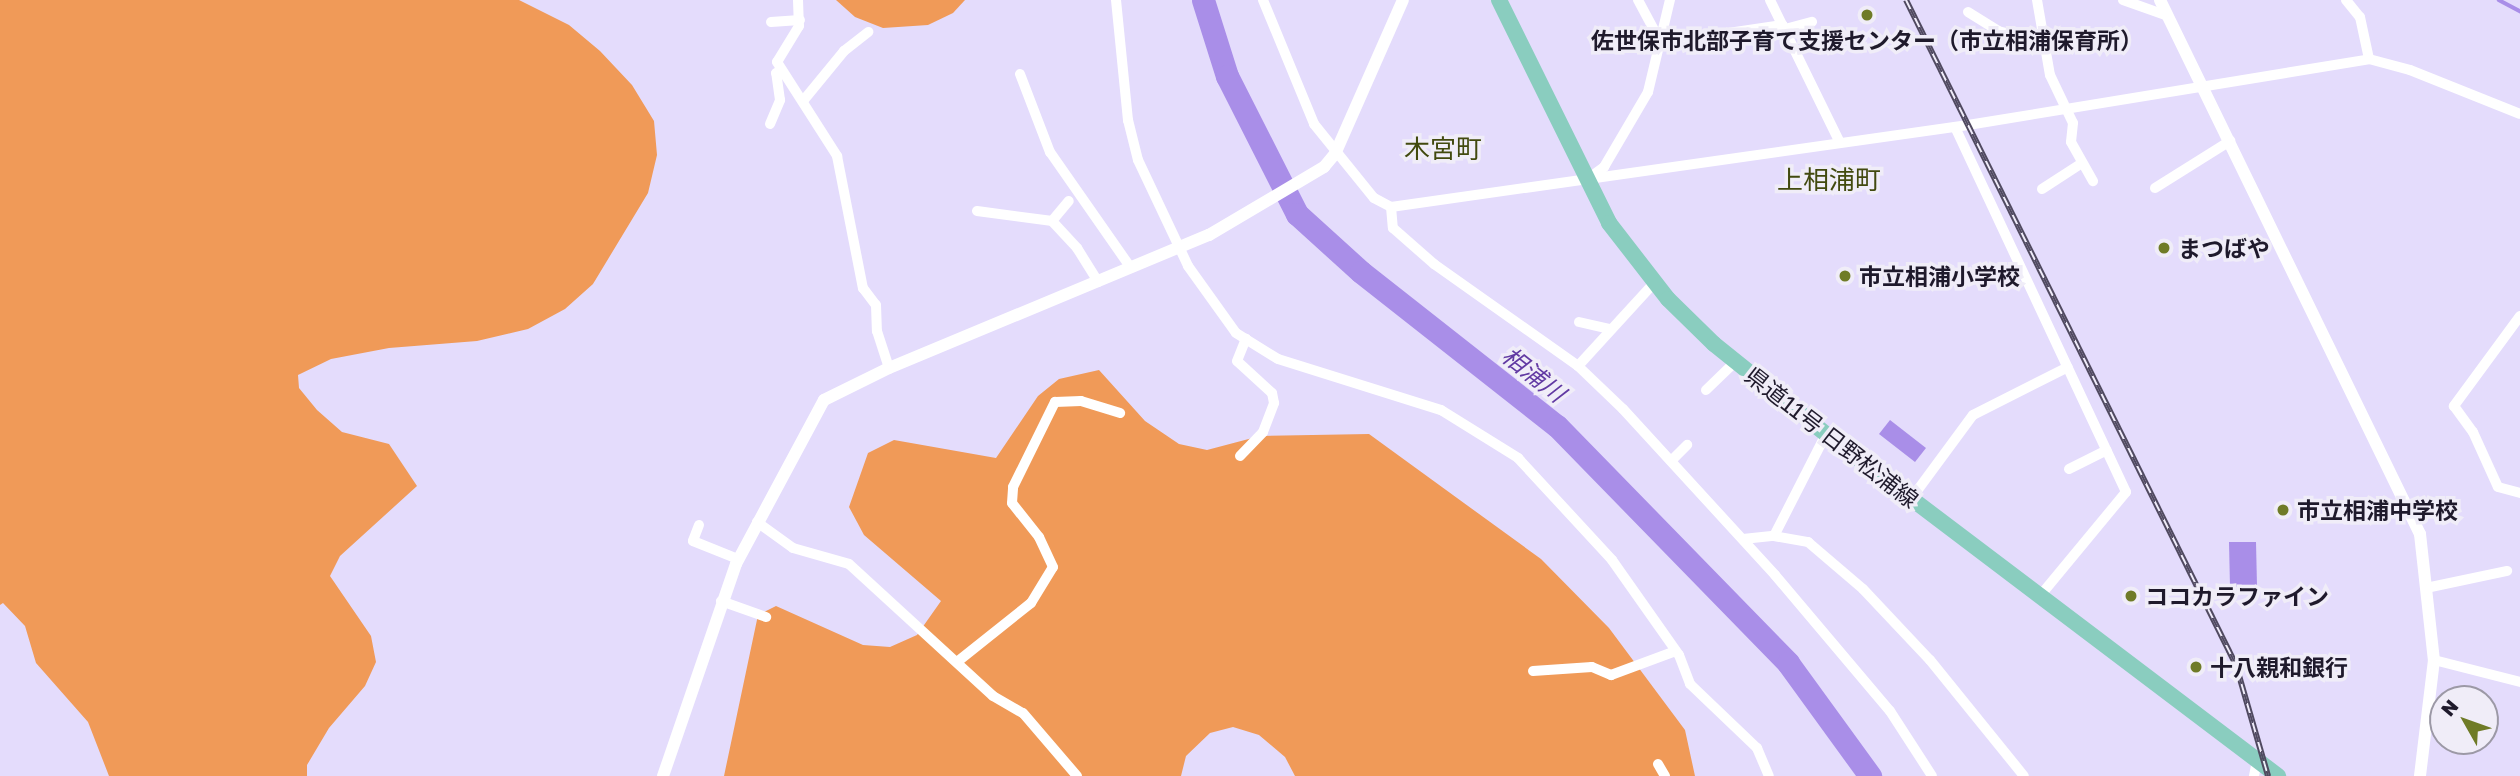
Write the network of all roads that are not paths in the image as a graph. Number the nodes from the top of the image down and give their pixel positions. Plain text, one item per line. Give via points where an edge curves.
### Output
1 (798, 0) edge
2 (1116, 0) edge
3 (1263, 0) edge
4 (1403, 0) edge
5 (1499, 0) edge
6 (1638, 0) edge
7 (1670, 0) edge
8 (1770, 0) edge
9 (2037, 0) edge
10 (2123, 0) edge
11 (2160, 0) edge
12 (2346, 0) edge
13 (1972, 11) dead end
14 (2168, 16) junction
15 (800, 20) junction
16 (771, 22) dead end
17 (1812, 22) dead end
18 (1784, 27) junction
19 (868, 32) dead end
20 (2044, 42) junction
21 (1661, 43) junction
22 (2080, 43) dead end
23 (2369, 60) junction
24 (783, 72) junction
25 (1020, 74) dead end
26 (2203, 87) junction
27 (803, 101) junction
28 (2065, 109) junction
29 (2520, 114) edge
30 (771, 124) dead end
31 (1955, 127) junction
32 (2230, 141) junction
33 (1840, 143) junction
34 (1335, 154) junction
35 (2082, 163) junction
36 (1585, 180) junction
37 (2093, 181) dead end
38 (2155, 188) dead end
39 (2042, 189) dead end
40 (1069, 201) dead end
41 (1391, 207) junction
42 (977, 211) dead end
43 (1052, 221) junction
44 (1180, 248) junction
45 (1131, 268) junction
46 (1097, 282) junction
47 (1654, 283) junction
48 (2520, 316) edge
49 (1580, 322) dead end
50 (1610, 329) junction
51 (1246, 339) junction
52 (1736, 361) junction
53 (1578, 366) junction
54 (2068, 367) junction
55 (889, 368) junction
56 (1706, 390) dead end
57 (1120, 413) dead end
58 (1826, 434) junction
59 (1687, 445) dead end
60 (2107, 450) junction
61 (1240, 456) dead end
62 (1671, 461) junction
63 (2069, 469) dead end
64 (2520, 493) edge
65 (1911, 499) junction
66 (757, 522) junction
67 (699, 525) dead end
68 (1774, 536) junction
69 (1743, 539) junction
70 (738, 559) junction
71 (2507, 571) dead end
72 (2426, 588) junction
73 (2040, 596) junction
74 (721, 601) junction
75 (766, 617) dead end
76 (1676, 651) junction
77 (2434, 660) junction
78 (957, 662) junction
79 (1533, 671) dead end
80 (2520, 682) edge
81 (1658, 764) dead end
82 (2256, 768) edge
83 (663, 776) edge
84 (1077, 776) edge
85 (1664, 776) edge
86 (1769, 776) edge
87 (1932, 776) edge
88 (2024, 776) edge
89 (2278, 776) edge
90 (2420, 776) edge

1 - 15 street
2 - 44 street via 1128,120 1138,160
3 - 34 street via 1314,124
4 - 34 street
5 - 36 main road, 県道11号 日野松浦線
6 - 21 street
7 - 21 street
8 - 18 street
9 - 20 street
10 - 14 street
11 - 14 street
12 - 23 street via 2360,17
13 - 20 street via 1998,31
14 - 26 street
15 - 16 street
15 - 24 street via 777,62
17 - 18 street
18 - 21 street
18 - 33 street
19 - 27 street via 844,51
20 - 22 street
20 - 28 street via 2050,75
21 - 36 street via 1648,93 1604,167
23 - 26 street
23 - 29 street via 2410,70
24 - 27 street
24 - 30 street via 776,74 780,100
25 - 45 street via 1050,152
26 - 28 street
26 - 32 street
27 - 55 street via 837,156 863,288 876,305 877,331
28 - 31 street
28 - 35 street via 2073,123 2071,142
31 - 33 street
31 - 54 street
32 - 38 street
32 - 72 street via 2412,515 2420,534
33 - 36 street
34 - 41 street via 1374,198
34 - 44 street via 1324,167
35 - 37 street
35 - 39 street
36 - 41 street
36 - 47 main road, 県道11号 日野松浦線 via 1609,223
40 - 43 street
41 - 53 street via 1394,228 1434,264
42 - 43 street
43 - 46 street via 1077,248
44 - 45 street
44 - 51 street via 1209,299
45 - 46 street
46 - 55 street
47 - 50 street
47 - 52 main road, 県道11号 日野松浦線
48 - 64 street via 2454,405 2473,432 2498,487
49 - 50 street
50 - 53 street
51 - 61 street via 1237,361 1272,393 1274,402 1263,432
51 - 76 street via 1278,359 1441,410 1518,458 1612,559
52 - 56 street
52 - 58 main road, 県道11号 日野松浦線
53 - 62 street
54 - 60 street
54 - 65 street via 1973,415
55 - 66 street via 824,400
57 - 78 street via 1081,401 1055,402 1013,487 1012,503 1039,537 1052,567 1031,603
58 - 65 main road, 県道11号 日野松浦線
58 - 68 street
59 - 62 street
60 - 63 street
60 - 73 street via 2126,492
62 - 69 street
65 - 73 main road, 県道11号 日野松浦線
66 - 70 street
66 - 78 street via 793,548 849,564
67 - 70 street via 693,541
68 - 69 street
68 - 88 street via 1808,542 1863,589 1930,660
69 - 87 street via 1890,711
70 - 74 street
71 - 72 street
72 - 77 street
73 - 82 main road, 県道11号 日野松浦線
74 - 75 street
74 - 83 street
76 - 79 street via 1635,670 1611,675 1592,667
76 - 86 street via 1690,684 1757,748
77 - 80 street
77 - 90 street
78 - 84 street via 993,696 1023,713
81 - 85 street
82 - 89 main road, 県道11号 日野松浦線

